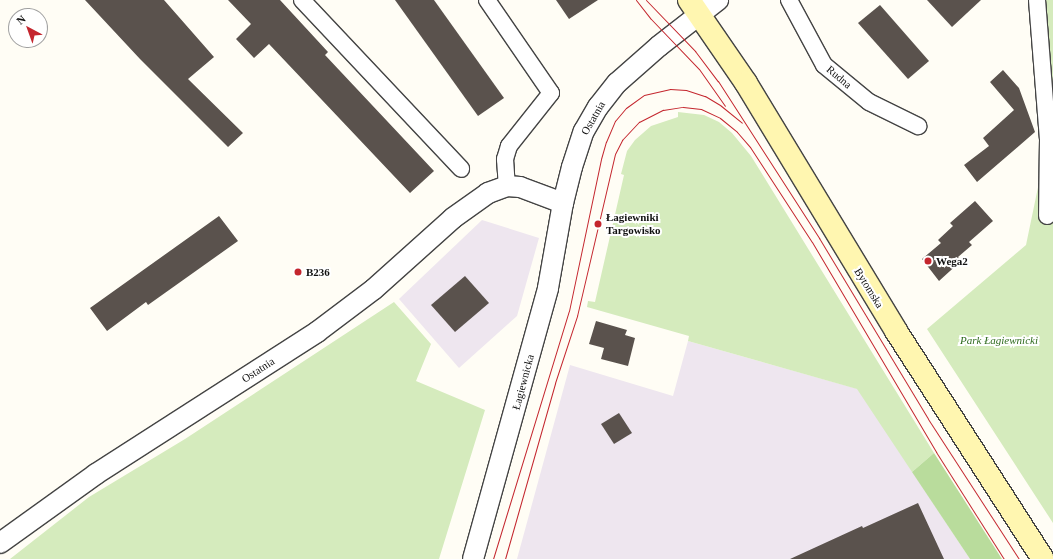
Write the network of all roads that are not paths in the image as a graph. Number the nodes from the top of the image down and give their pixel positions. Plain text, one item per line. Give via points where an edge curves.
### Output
1 (302, 0) edge
2 (487, 0) edge
3 (718, 0) edge
4 (790, 0) edge
5 (1037, 0) edge
6 (694, 7) edge
7 (918, 126) dead end
8 (460, 169) dead end
9 (507, 186) junction
10 (563, 203) junction
11 (1047, 216) dead end
12 (0, 543) edge
13 (473, 559) edge
14 (1043, 559) edge

1 - 8 street
2 - 9 street via 551,94 509,146 505,159
3 - 6 street, Ostatnia
4 - 7 street, Rudna via 824,65 869,102
5 - 11 street via 1048,139
6 - 10 street, Ostatnia via 617,83 598,107 584,131
6 - 14 main road, Bytomska via 746,84 896,331
9 - 10 street via 520,187
9 - 12 street, Ostatnia via 488,193 469,206 374,289 317,332 96,474
10 - 13 street, Łagiewnicka via 548,288

